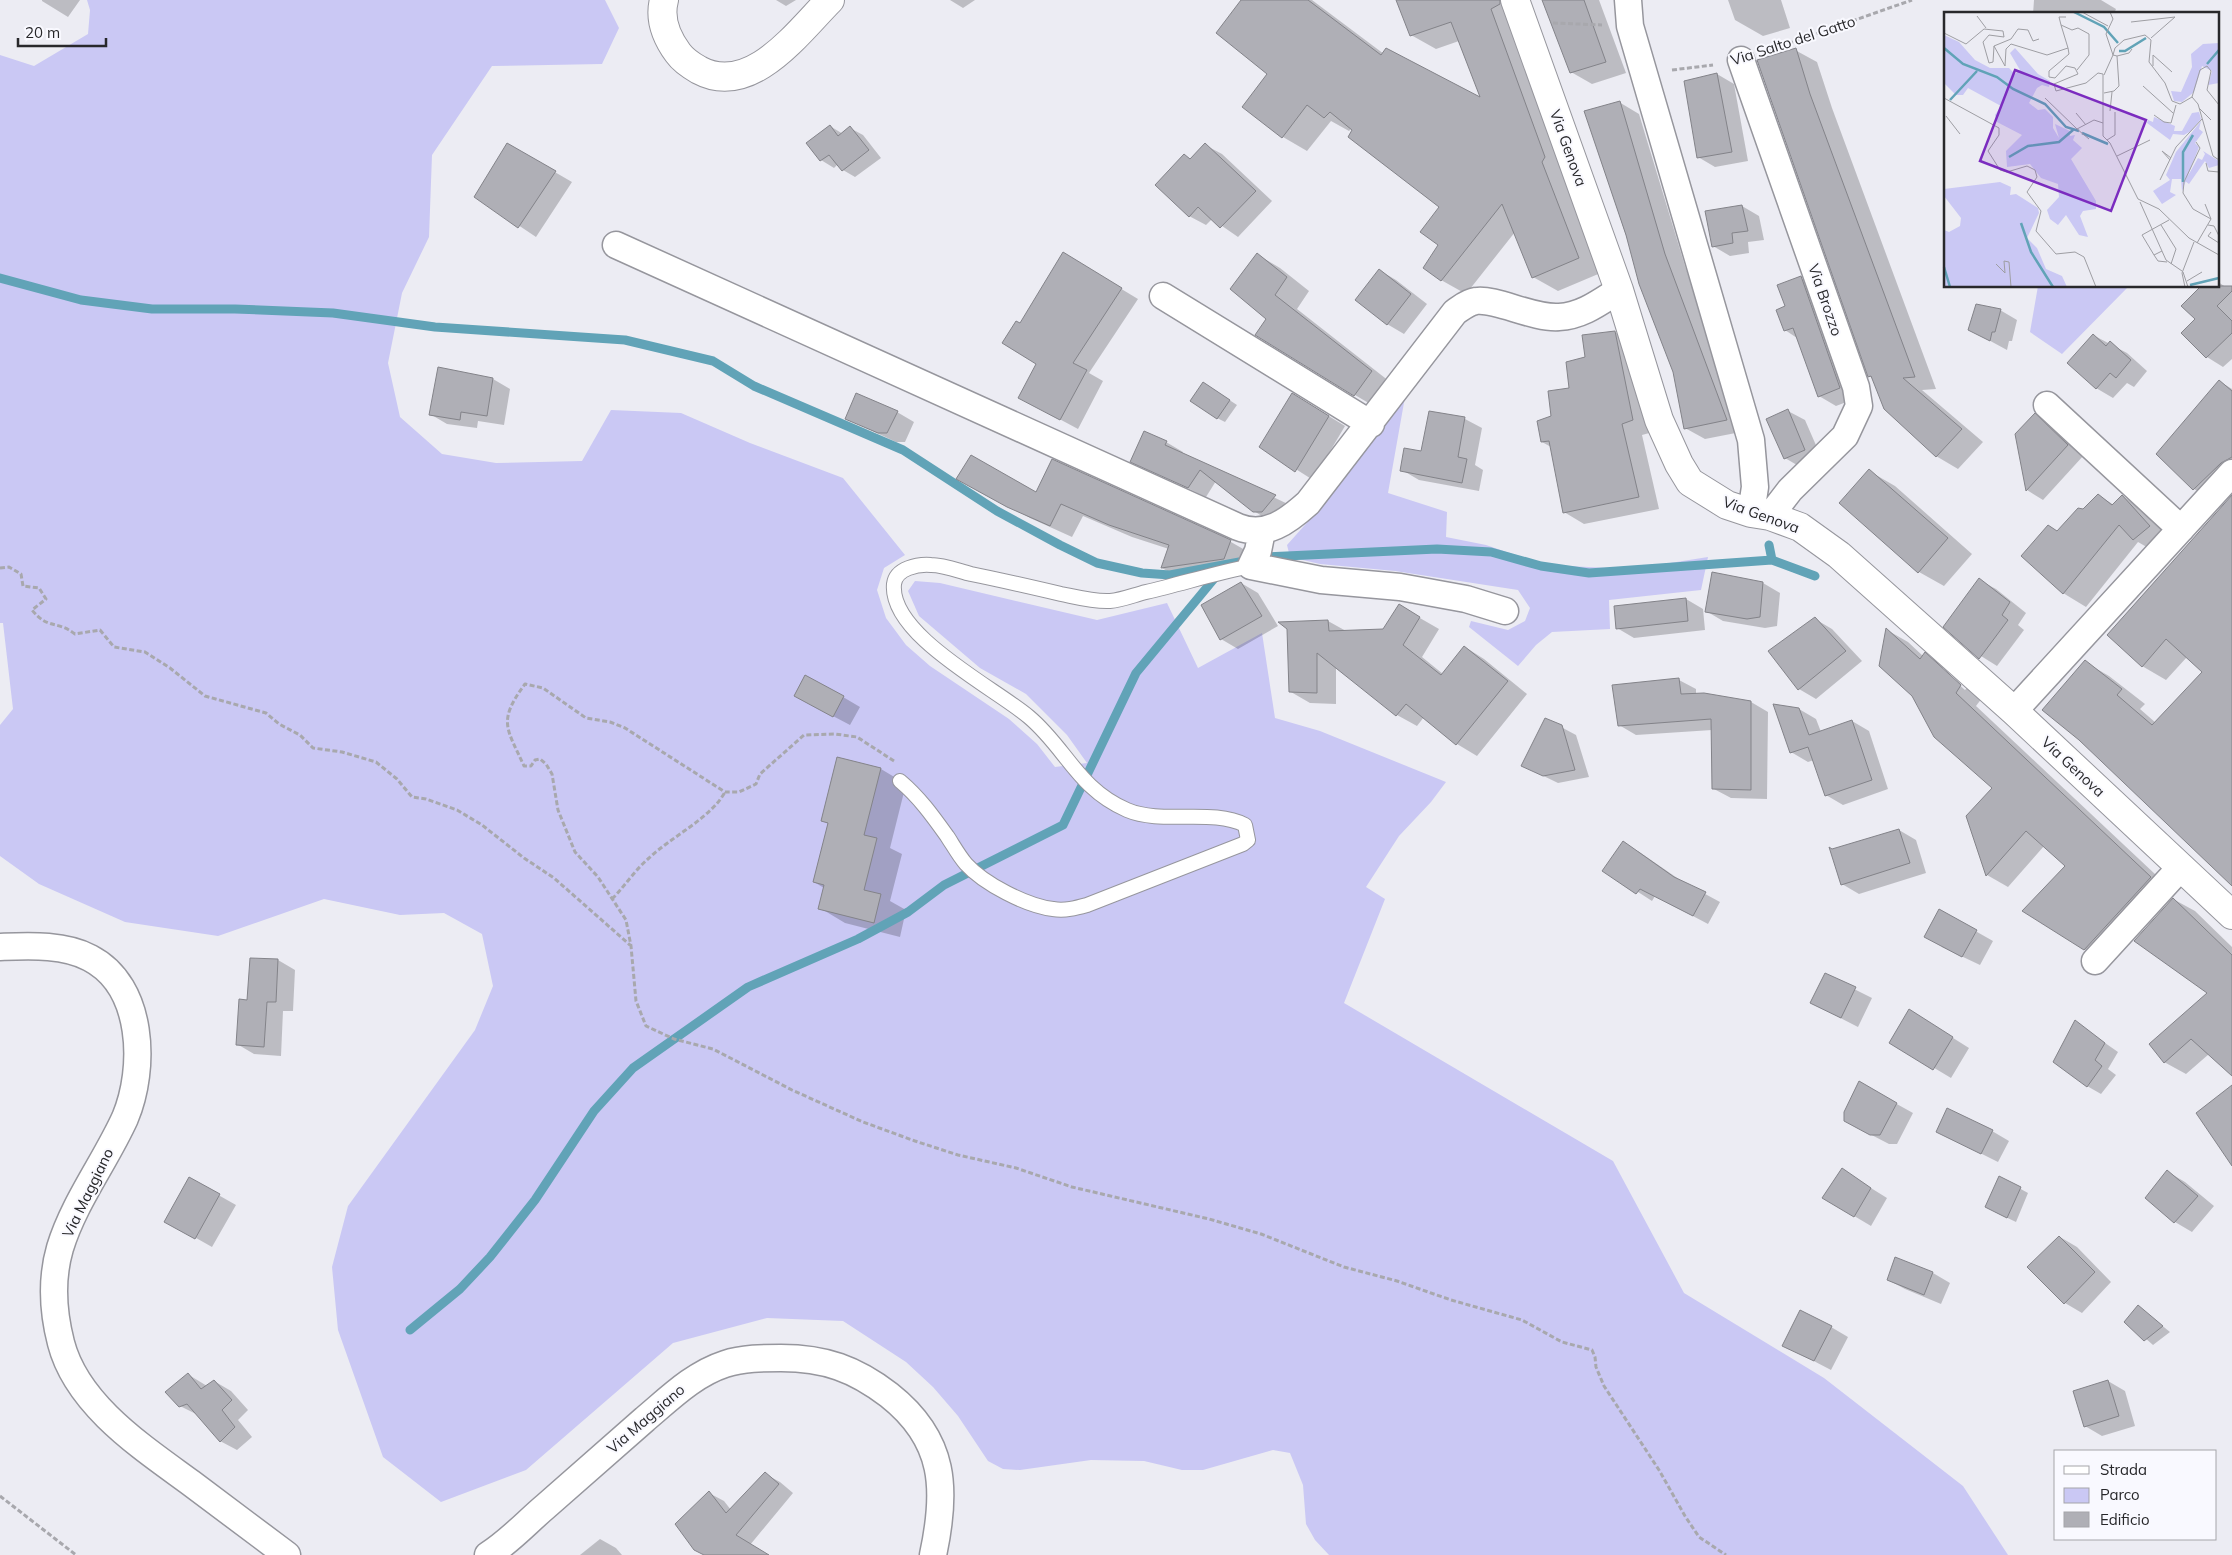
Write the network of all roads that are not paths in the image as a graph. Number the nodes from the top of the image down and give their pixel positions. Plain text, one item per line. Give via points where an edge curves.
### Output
1 (664, 0) edge
2 (830, 0) edge
3 (1628, 0) edge
4 (1519, 11) edge
5 (1741, 60) road end
6 (616, 246) dead end
7 (1619, 290) junction
8 (1163, 296) dead end
9 (2046, 406) dead end
10 (1371, 424) junction
11 (2232, 473) edge
12 (1760, 514) junction
13 (2181, 528) junction
14 (1255, 553) junction
15 (1505, 611) dead end
16 (2014, 710) junction
17 (900, 780) road end
18 (2181, 867) junction
19 (2232, 915) edge
20 (0, 947) edge
21 (2094, 961) dead end
22 (287, 1555) edge
23 (488, 1555) edge
24 (933, 1555) edge

1 - 2 main road via 664,25 671,44 681,56 711,76 735,76 770,60
3 - 12 street via 1630,26 1751,440
4 - 7 main road, Via Genova
5 - 12 street, Via Brozzo via 1856,387 1859,406 1844,436 1790,490
6 - 14 street via 1238,527 1246,531
7 - 10 street via 1589,309 1561,317 1523,312 1483,301 1475,300 1465,305 1455,312
7 - 12 main road, Via Genova via 1659,420 1690,482 1727,505
8 - 10 street
9 - 13 street
10 - 14 street via 1308,503
11 - 13 street
12 - 16 main road, Via Genova via 1800,527 1839,555
13 - 16 street
14 - 15 street via 1321,580 1400,587 1466,599
14 - 17 lane via 1109,601 1081,598 931,564 903,570 896,576 894,585 902,613 929,644 960,670 1028,716 1052,738 1081,779 1110,802 1129,811 1238,821 1245,825 1249,835 1243,844 1087,905 1073,909 1047,908 994,886 966,865 917,795
16 - 18 main road, Via Genova
18 - 19 main road, Via Genova
18 - 21 street
20 - 22 street, Via Maggiano via 42,946 90,958 111,975 126,995 135,1025 135,1082 126,1116 80,1202 60,1248 54,1301 66,1360 106,1417
23 - 24 street, Via Maggiano via 686,1384 725,1364 756,1358 799,1358 836,1364 869,1380 897,1402 924,1432 935,1457 940,1480 940,1518

